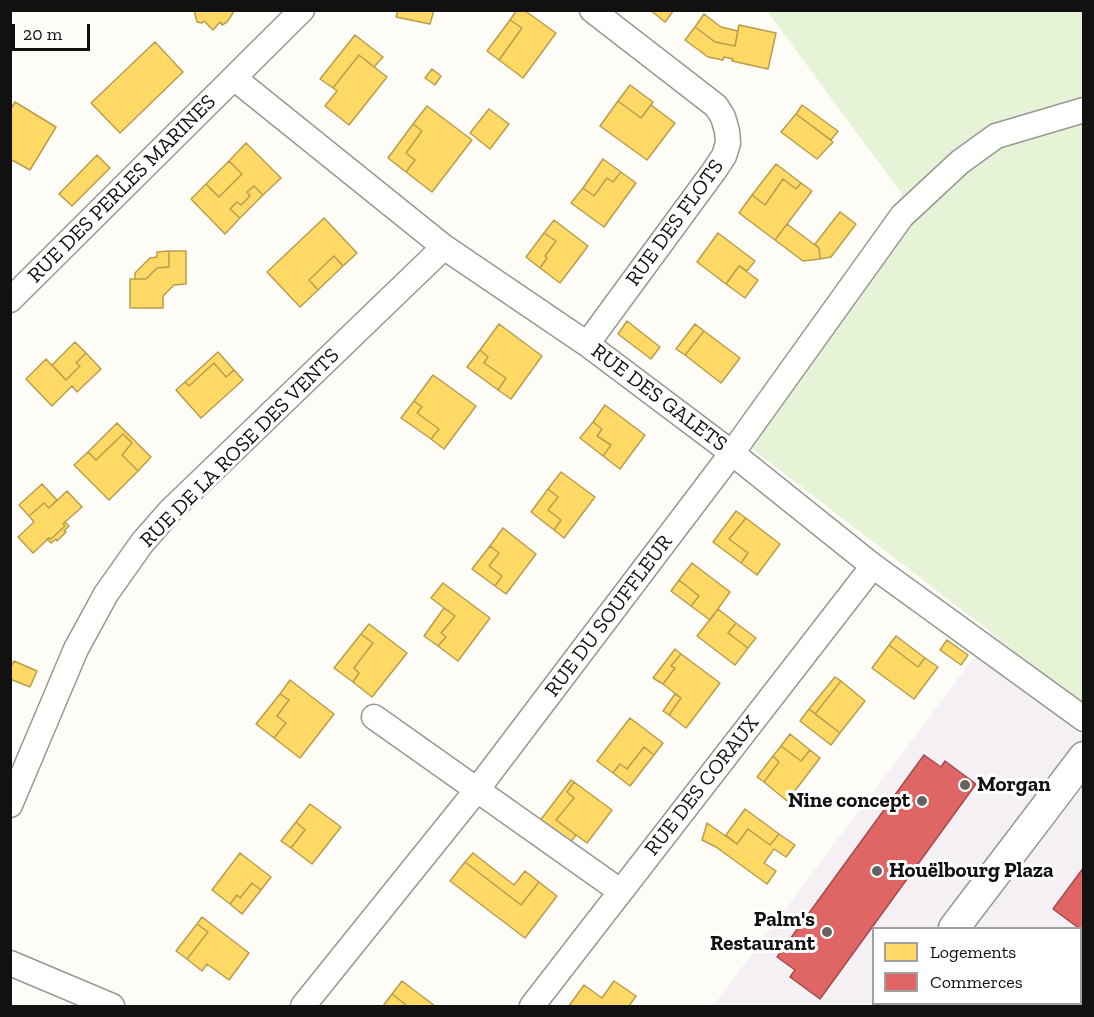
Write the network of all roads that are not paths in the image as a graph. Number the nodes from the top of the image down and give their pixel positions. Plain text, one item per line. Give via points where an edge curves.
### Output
1 (302, 10) edge
2 (592, 10) edge
3 (234, 78) junction
4 (1083, 110) edge
5 (444, 247) junction
6 (10, 300) edge
7 (587, 344) junction
8 (732, 453) junction
9 (873, 566) junction
10 (374, 717) dead end
11 (1083, 719) edge
12 (1083, 758) edge
13 (476, 791) junction
14 (10, 806) edge
15 (620, 891) junction
16 (955, 927) edge
17 (10, 963) edge
18 (112, 1006) edge
19 (303, 1006) edge
20 (532, 1006) edge

1 - 3 street
2 - 7 street, RUE DES FLOTS via 716,106 723,117 728,143 714,171
3 - 5 street, RUE DES GALETS
3 - 6 street, RUE DES PERLES MARINES
4 - 8 street, RUE DU SOUFFLEUR via 996,136 960,162 902,216
5 - 7 street, RUE DES GALETS
5 - 14 street, RUE DE LA ROSE DES VENTS via 170,511 142,543 106,594 81,641
7 - 8 street, RUE DES GALETS
8 - 9 street, RUE DES GALETS
8 - 13 street, RUE DU SOUFFLEUR
9 - 11 street, RUE DES GALETS
9 - 15 street, RUE DES CORAUX
10 - 13 street
12 - 16 street
13 - 15 street
13 - 19 street, RUE DU SOUFFLEUR
15 - 20 street, RUE DES CORAUX
17 - 18 street

